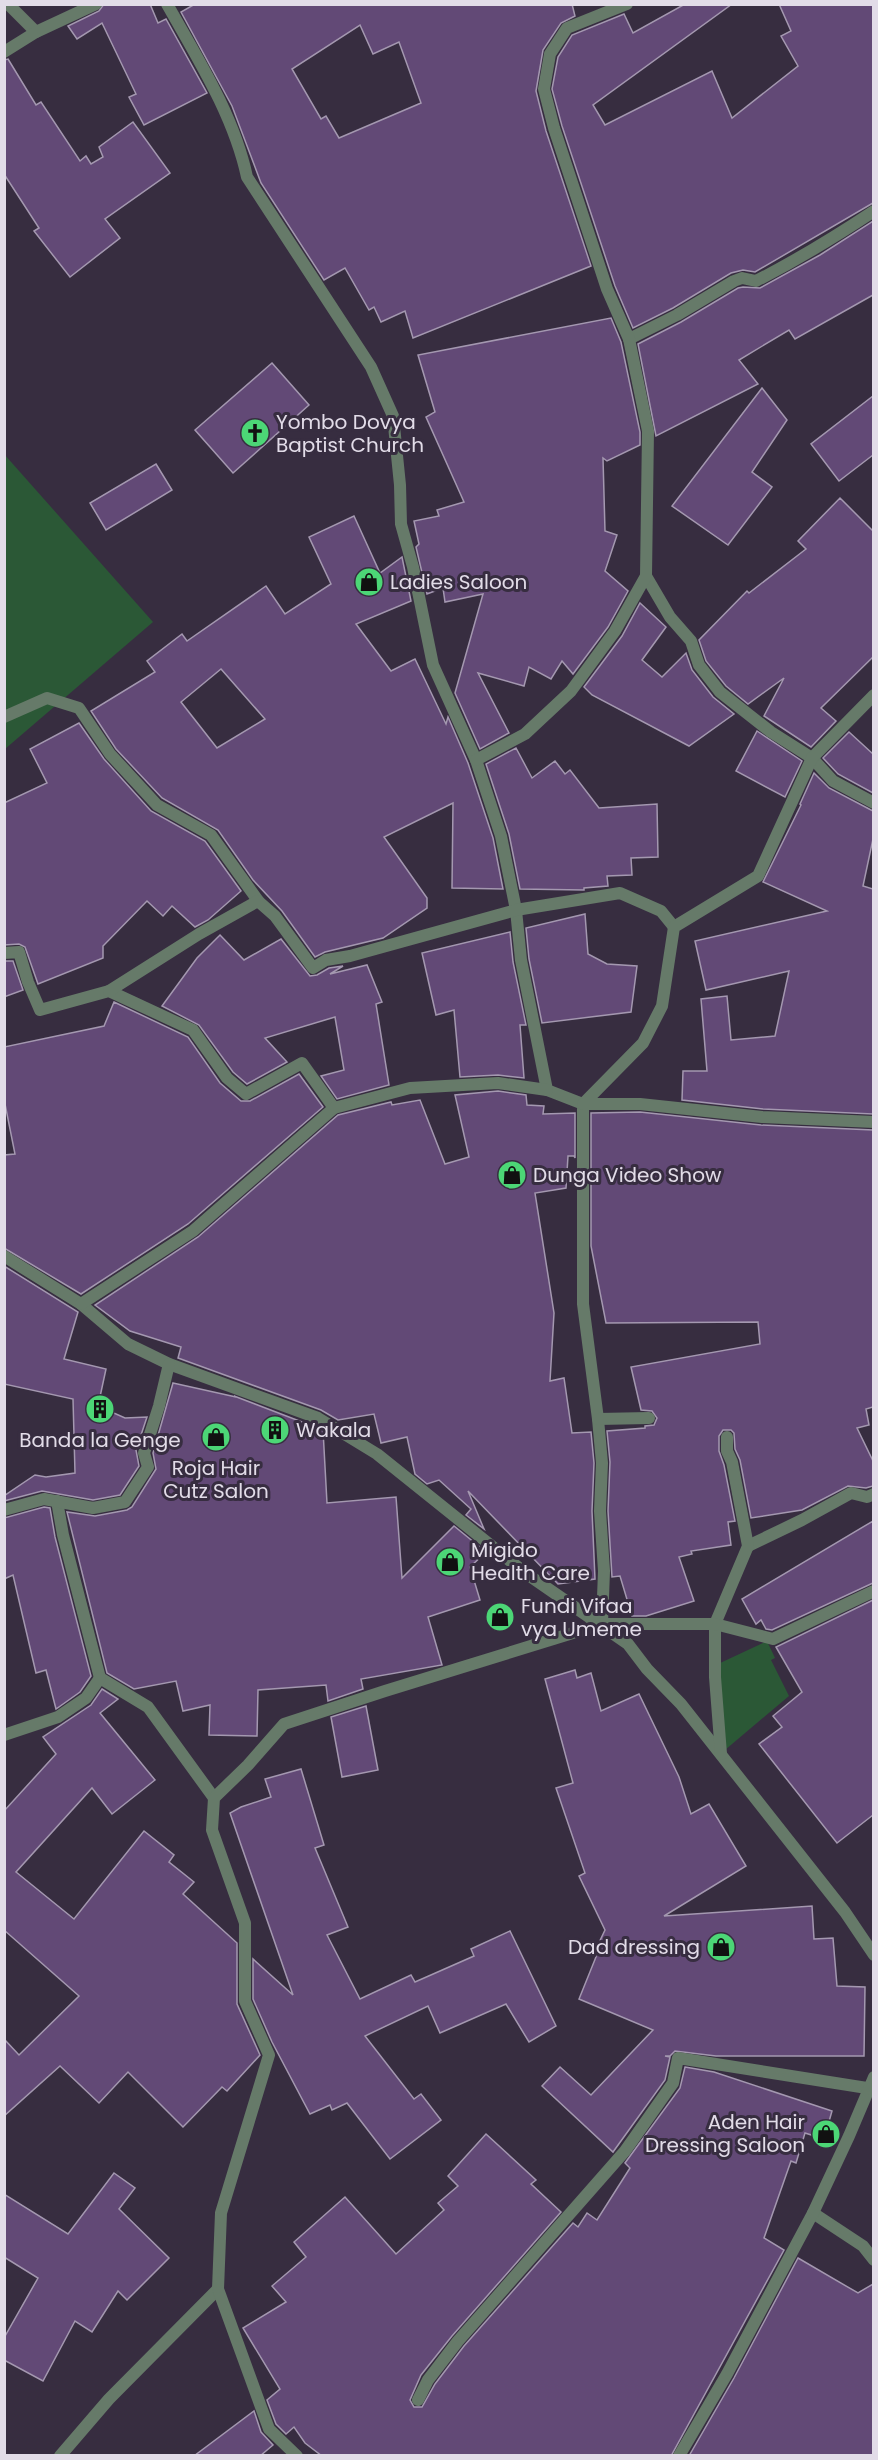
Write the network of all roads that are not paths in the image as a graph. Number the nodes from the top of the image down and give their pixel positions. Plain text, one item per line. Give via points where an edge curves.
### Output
1 (9, 4) edge
2 (96, 4) edge
3 (167, 4) edge
4 (627, 4) edge
5 (36, 32) junction
6 (4, 52) edge
7 (873, 211) edge
8 (629, 339) junction
9 (646, 576) junction
10 (873, 695) edge
11 (4, 717) edge
12 (812, 758) junction
13 (476, 760) junction
14 (873, 803) edge
15 (259, 902) junction
16 (516, 910) junction
17 (674, 927) junction
18 (4, 953) edge
19 (109, 991) junction
20 (547, 1090) junction
21 (583, 1104) junction
22 (334, 1108) junction
23 (873, 1122) edge
24 (4, 1256) edge
25 (81, 1304) junction
26 (169, 1364) junction
27 (649, 1418) dead end
28 (598, 1419) junction
29 (727, 1437) dead end
30 (873, 1494) edge
31 (57, 1501) junction
32 (4, 1510) edge
33 (748, 1546) junction
34 (873, 1591) edge
35 (602, 1624) junction
36 (715, 1624) junction
37 (100, 1678) junction
38 (4, 1735) edge
39 (721, 1754) junction
40 (214, 1798) junction
41 (873, 1955) edge
42 (870, 2082) edge
43 (813, 2213) junction
44 (873, 2260) edge
45 (218, 2289) junction
46 (418, 2400) dead end
47 (60, 2456) edge
48 (297, 2456) edge
49 (679, 2456) edge

1 - 5 street
2 - 5 street
3 - 13 street via 212,86 242,152 247,177 371,367 393,416 401,524 433,665
4 - 8 street via 567,28 550,54 544,89 607,289
5 - 6 street
7 - 8 street via 786,266 756,281 734,281
8 - 9 street via 648,431
9 - 12 street via 670,617 691,641 699,665 720,692
9 - 13 street via 615,630 572,691 525,734
10 - 12 street
11 - 15 street via 47,698 79,708 110,754 157,805 212,835
12 - 14 street via 833,781
12 - 17 street via 758,876
13 - 16 street via 501,836
15 - 16 street via 275,916 312,968 326,960
15 - 19 street via 199,933
16 - 17 street via 620,893 660,911
16 - 20 street via 521,960
17 - 21 street via 662,1006 643,1044
18 - 19 street via 19,952 40,1010
19 - 22 street via 193,1030 227,1078 246,1094 302,1064
20 - 21 street
20 - 22 street via 498,1083 410,1088
21 - 23 street via 640,1104 762,1117
21 - 28 street via 583,1304
22 - 25 street via 192,1231
24 - 25 street
25 - 26 street via 128,1344
26 - 31 street via 144,1453 148,1467 126,1502 93,1508
26 - 35 street via 318,1418 377,1454 524,1572
27 - 28 street
28 - 35 street via 602,1462
29 - 33 street
30 - 33 street via 867,1497 851,1493
31 - 32 street via 44,1499
31 - 37 street
33 - 36 street
34 - 36 street via 773,1639
35 - 36 street
35 - 39 street via 628,1644
35 - 40 street via 284,1724
36 - 39 street
37 - 38 street via 86,1698 58,1717
37 - 40 street via 148,1707
39 - 41 street via 845,1912
40 - 45 street via 212,1830 245,1923 245,2001 269,2055 221,2213
42 - 43 street
42 - 46 street via 678,2058 673,2083 625,2151 458,2341
43 - 44 street via 863,2246
43 - 49 street via 728,2374
45 - 47 street
45 - 48 street via 269,2429

